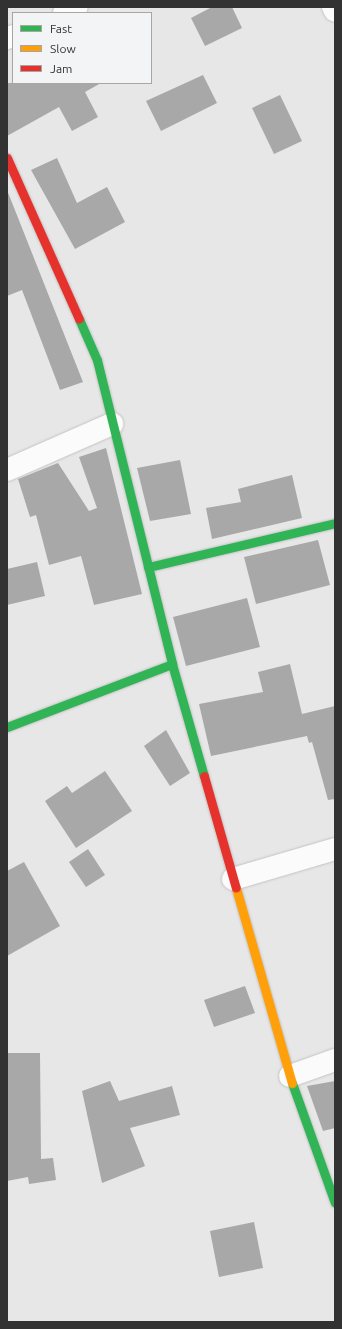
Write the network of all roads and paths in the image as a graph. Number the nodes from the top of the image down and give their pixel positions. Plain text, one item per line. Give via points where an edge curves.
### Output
1 (77, 7) edge
2 (333, 7) edge
3 (335, 11) edge
4 (66, 12) edge
5 (7, 158) edge
6 (112, 424) junction
7 (7, 470) edge
8 (335, 523) edge
9 (148, 567) junction
10 (172, 664) junction
11 (7, 727) edge
12 (335, 849) edge
13 (233, 878) junction
14 (335, 1060) edge
15 (290, 1076) junction
16 (335, 1203) edge

1 - 4 street
2 - 3 street
5 - 6 street via 97,360
6 - 7 street
6 - 9 street
8 - 9 street
9 - 10 street
10 - 11 street
10 - 13 street
12 - 13 street
13 - 15 street
14 - 15 street
15 - 16 street

